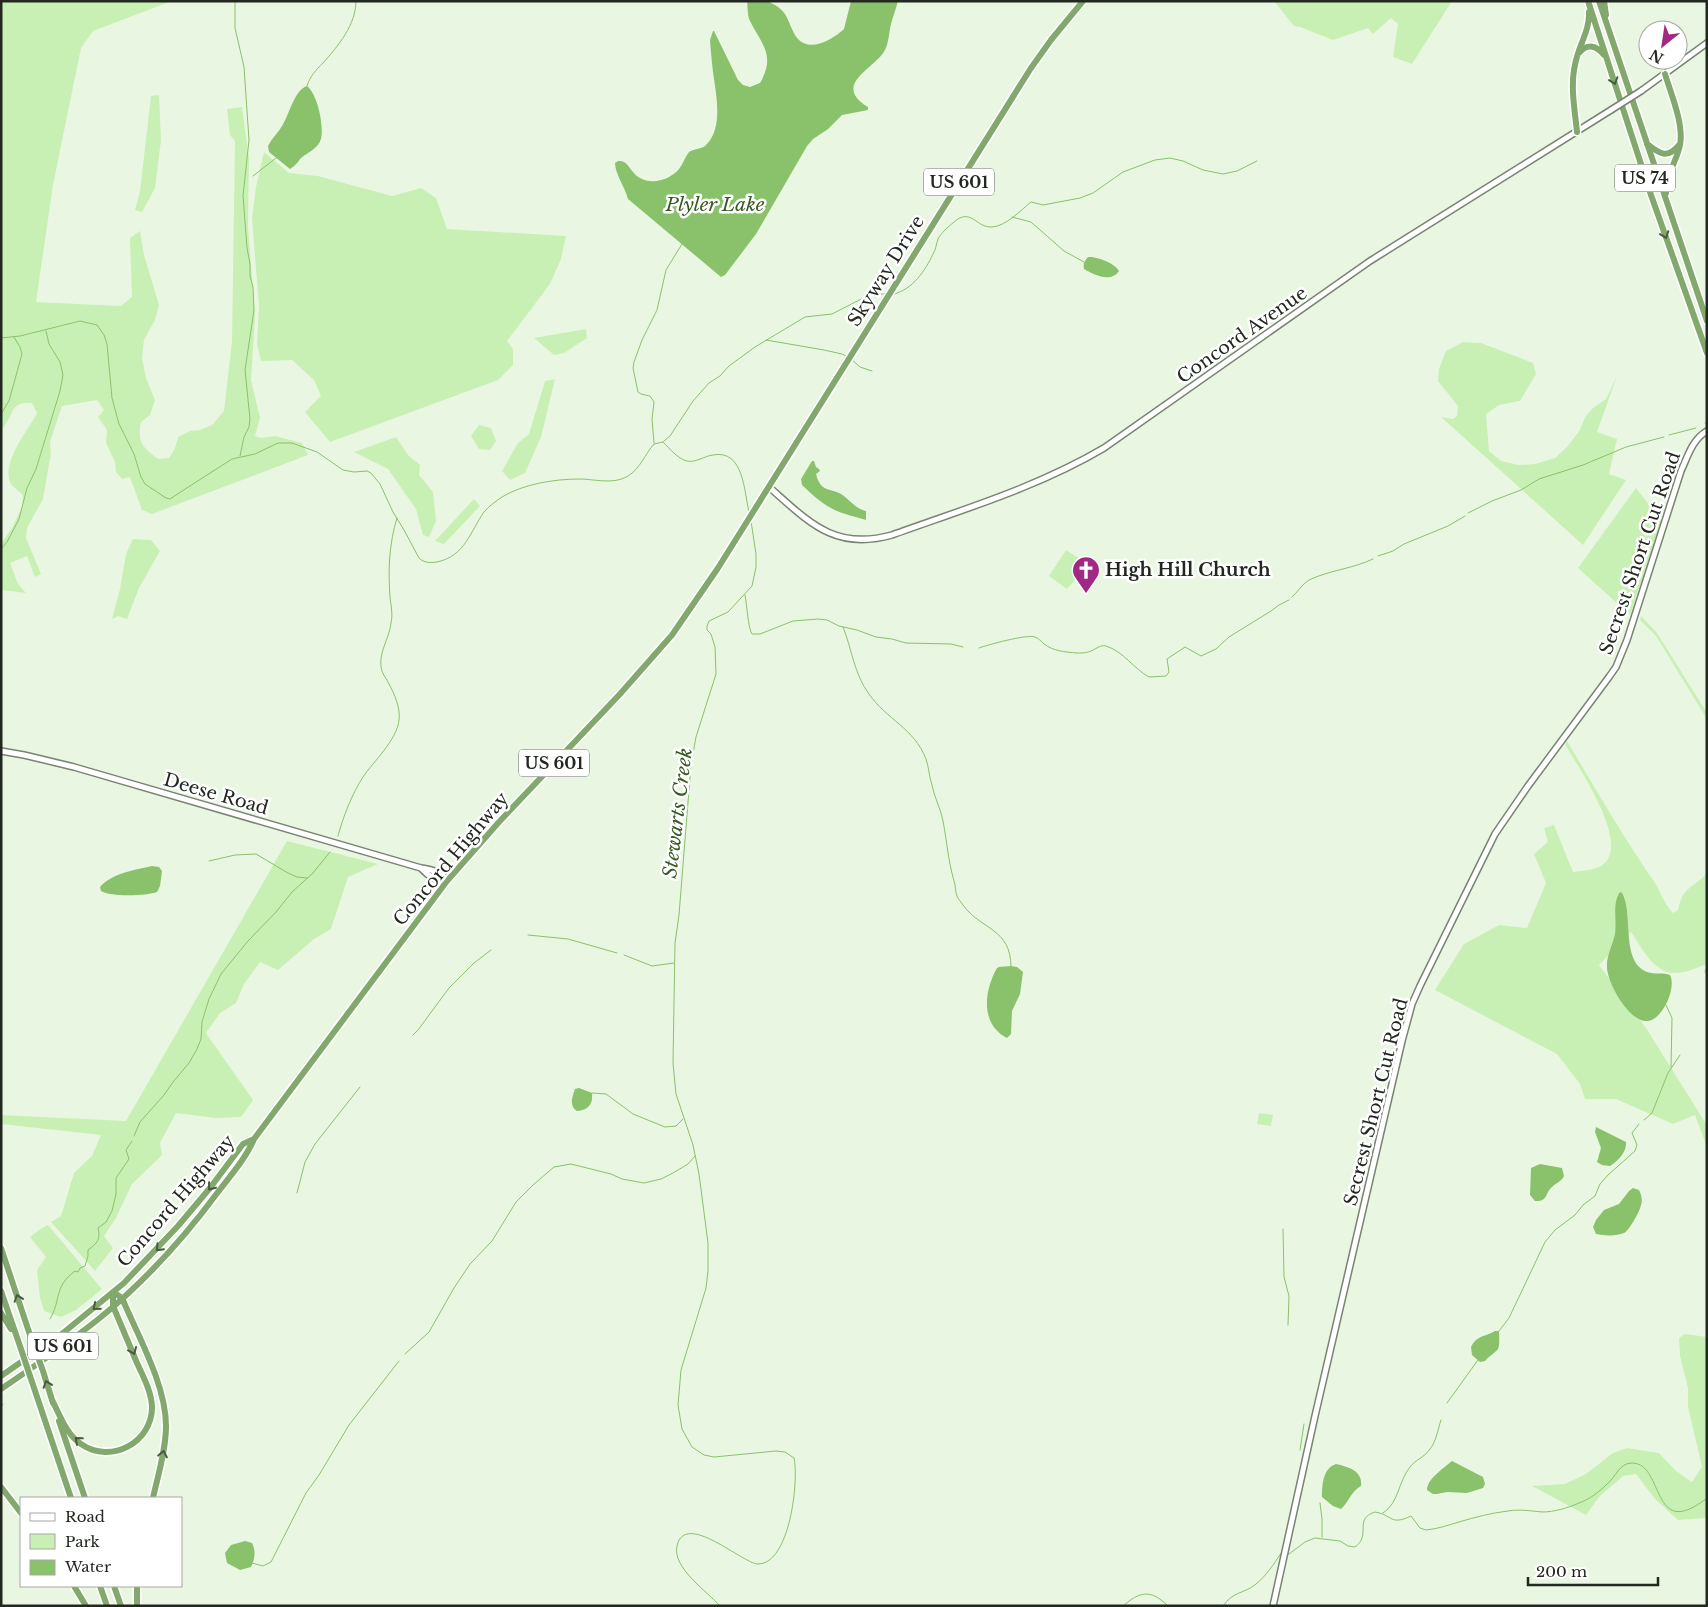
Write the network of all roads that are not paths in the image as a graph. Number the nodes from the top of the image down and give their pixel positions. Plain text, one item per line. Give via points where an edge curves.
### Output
1 (1083, 1) edge
2 (1599, 1) edge
3 (1604, 1) edge
4 (1589, 3) edge
5 (1608, 31) junction
6 (1707, 43) edge
7 (1578, 55) junction
8 (1607, 59) junction
9 (1665, 74) junction
10 (1577, 132) junction
11 (1680, 143) junction
12 (1647, 144) junction
13 (1675, 150) junction
14 (1672, 166) junction
15 (1666, 200) junction
16 (1707, 322) edge
17 (1707, 353) edge
18 (1707, 431) edge
19 (769, 487) junction
20 (1, 751) edge
21 (447, 881) junction
22 (254, 1138) junction
23 (1, 1248) edge
24 (1, 1291) edge
25 (113, 1292) junction
26 (122, 1298) junction
27 (113, 1306) junction
28 (1, 1313) edge
29 (17, 1339) junction
30 (4, 1374) edge
31 (1, 1389) edge
32 (52, 1400) junction
33 (1, 1487) edge
34 (71, 1497) edge
35 (85, 1497) edge
36 (153, 1497) edge
37 (20, 1512) edge
38 (75, 1587) edge
39 (100, 1587) edge
40 (114, 1587) edge
41 (137, 1587) edge
42 (86, 1606) edge
43 (107, 1606) edge
44 (121, 1606) edge
45 (137, 1606) edge
46 (1273, 1606) edge

1 - 19 highway, Skyway Drive / US 601 via 1031,68
2 - 5 highway, US 74
3 - 5 highway
4 - 7 highway via 1590,21
4 - 8 highway, US 74
5 - 12 highway, US 74
6 - 9 street, Concord Avenue
7 - 8 highway via 1589,46 1601,51
7 - 10 highway via 1573,78
8 -> 17 highway, US 74
9 - 10 street, Concord Avenue, bridge
9 - 11 highway via 1680,126
10 - 19 street, Concord Avenue via 1400,242 1104,448 1057,474 874,539 836,537 822,531
11 - 13 highway
11 - 14 highway
12 - 13 highway via 1662,154
12 - 15 highway, US 74
13 - 14 highway via 1669,162
14 - 15 highway via 1667,179
15 - 16 highway, US 74
18 - 46 street, Secrest Short Cut Road via 1692,445 1681,471 1616,666 1495,834 1412,1004
19 - 21 highway, Concord Highway / US 601 via 710,582 672,635
20 - 21 street, Deese Road via 74,767 427,869 444,875
21 - 22 highway, Concord Highway / US 601
22 -> 25 highway, Concord Highway / US 601 via 243,1144 178,1226
22 - 26 highway, Concord Highway / US 601 via 250,1149 186,1233
32 -> 23 highway, bridge
24 - 29 highway
25 - 26 highway
25 - 27 highway
25 -> 30 highway, Concord Highway / US 601 via 63,1333
26 - 27 highway, Concord Highway / US 601
36 -> 26 highway via 164,1448 165,1408 156,1376
27 - 31 highway, Concord Highway / US 601 via 70,1342
27 -> 32 highway via 151,1400 151,1414 144,1432 122,1450 93,1450 73,1437
28 - 29 highway
29 - 34 highway, bridge
32 - 35 highway
33 - 37 highway
38 - 42 highway
39 - 43 highway
40 - 44 highway
41 - 45 highway

